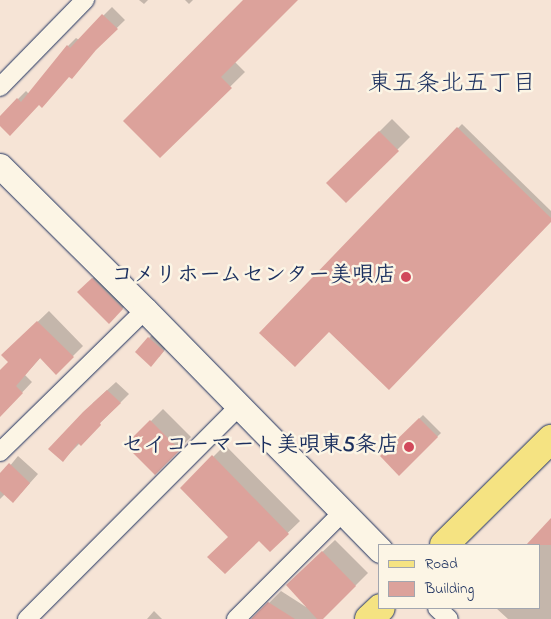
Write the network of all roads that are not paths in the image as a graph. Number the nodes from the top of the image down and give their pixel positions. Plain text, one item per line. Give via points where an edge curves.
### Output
1 (85, 0) edge
2 (0, 87) edge
3 (0, 166) edge
4 (145, 310) junction
5 (239, 406) junction
6 (551, 439) edge
7 (0, 452) edge
8 (343, 512) junction
9 (445, 544) edge
10 (378, 548) edge
11 (379, 609) edge
12 (438, 609) edge
13 (27, 619) edge
14 (236, 619) edge
15 (369, 619) edge
16 (449, 619) edge

1 - 2 street
3 - 4 main road
4 - 5 main road
4 - 7 street
5 - 8 main road
5 - 13 street
6 - 9 main road
8 - 10 main road
8 - 14 street
11 - 15 main road
12 - 16 street

